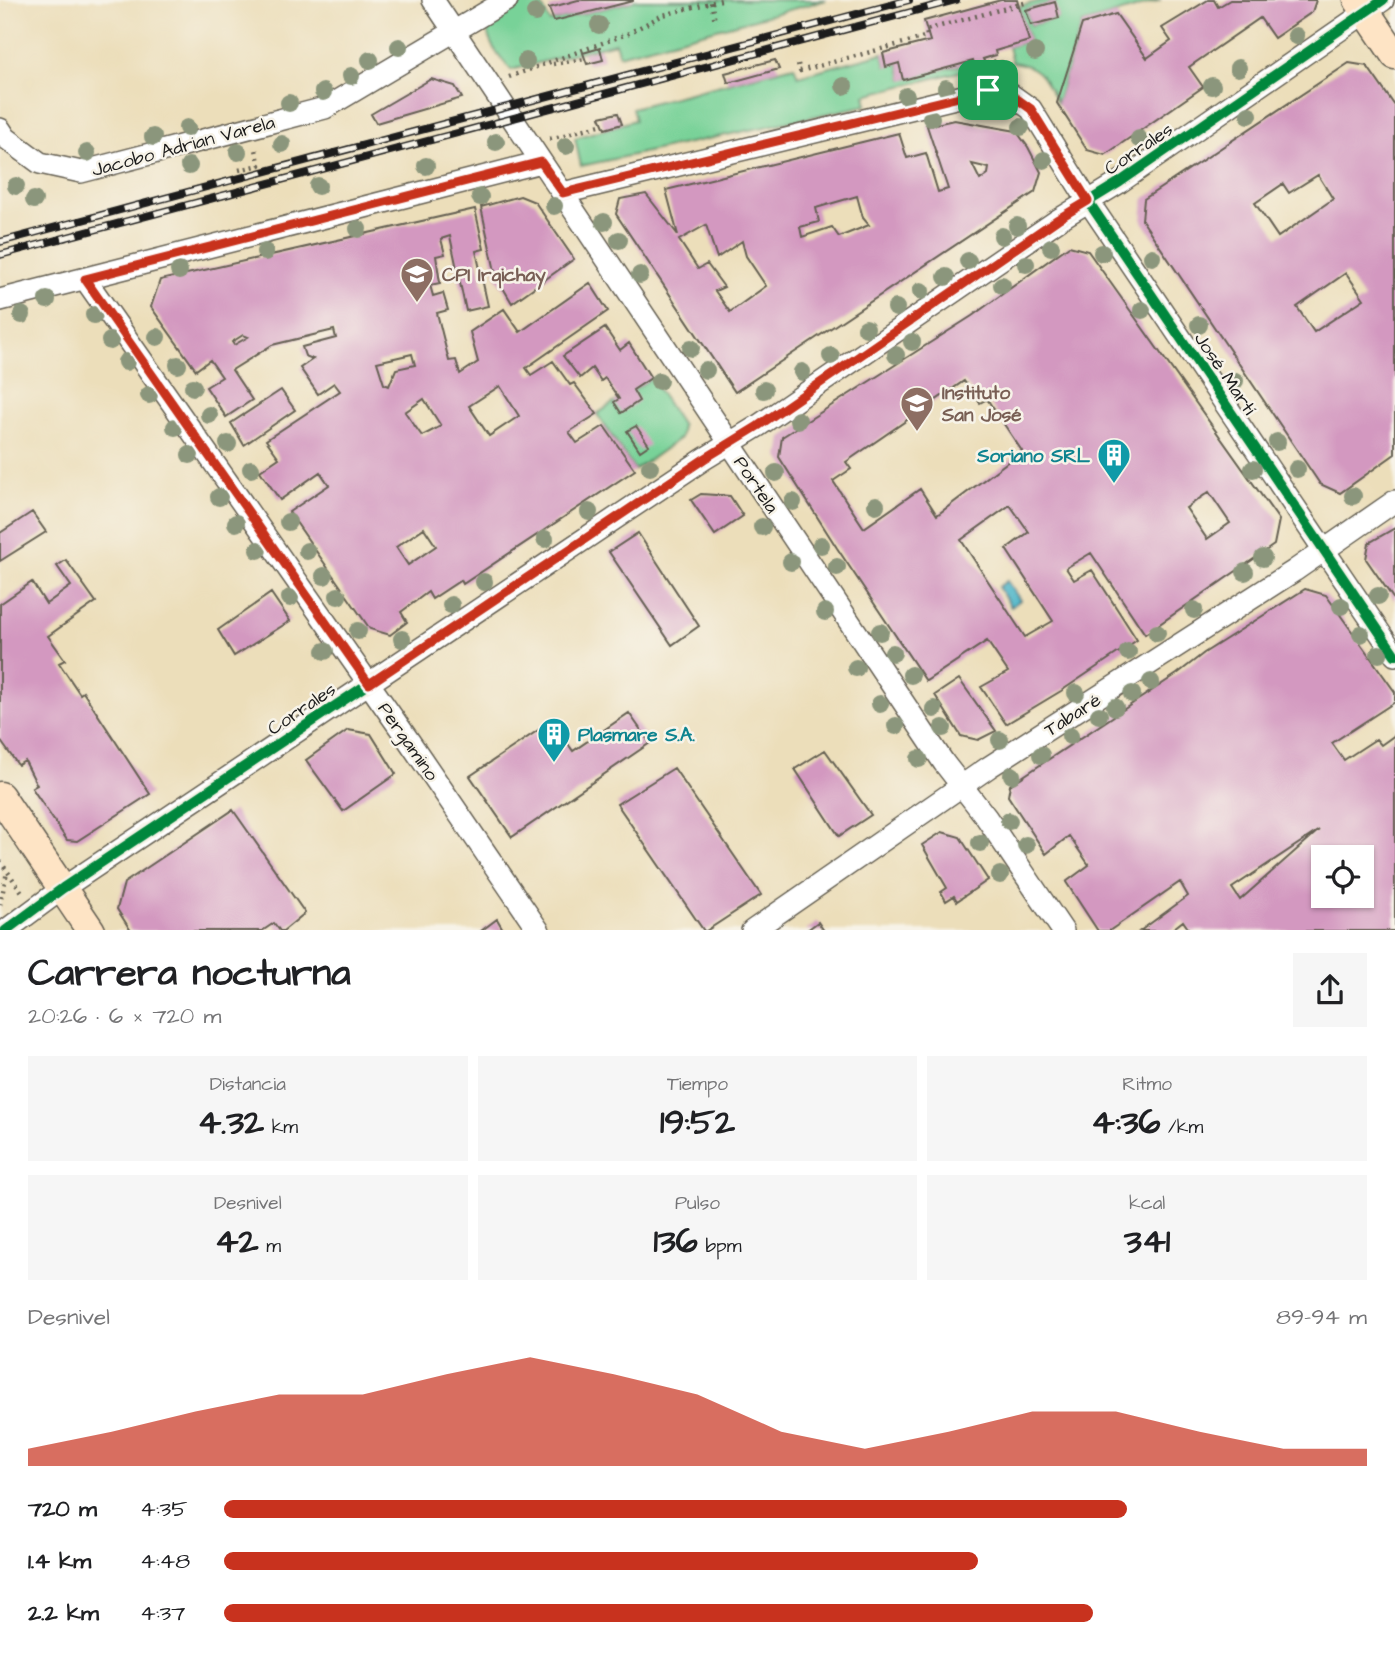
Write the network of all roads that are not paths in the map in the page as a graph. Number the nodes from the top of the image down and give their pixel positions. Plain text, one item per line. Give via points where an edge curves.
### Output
1 (433, 0) edge
2 (507, 0) edge
3 (1369, 4) edge
4 (455, 32) junction
5 (1395, 55) edge
6 (0, 129) edge
7 (535, 153) junction
8 (563, 193) junction
9 (1088, 201) junction
10 (85, 279) junction
11 (33, 292) junction
12 (0, 300) edge
13 (0, 313) edge
14 (730, 443) junction
15 (1395, 501) edge
16 (1325, 550) junction
17 (1395, 655) edge
18 (369, 684) junction
19 (962, 786) junction
20 (0, 796) edge
21 (63, 888) junction
22 (5, 930) edge
23 (91, 930) edge
24 (539, 930) edge
25 (752, 930) edge
26 (1063, 930) edge

1 - 4 street, Portela
2 - 4 street, Jacobo Adrian Varela
3 - 5 street
3 - 9 street, Corrales
4 - 6 street, Jacobo Adrian Varela via 325,108 81,172 40,163
4 - 7 street, Portela
7 - 8 street, Portela
7 - 10 street
8 - 9 street, José Martí via 988,90 1010,94 1031,109
8 - 14 street, Portela
9 - 14 street, Corrales
9 - 16 street, José Martí
10 - 11 street
10 - 18 street, Pergamino
11 - 12 street
11 - 13 street
14 - 18 street, Corrales
14 - 19 street, Portela
15 - 16 street, Tabaré
16 - 17 street, José Martí
16 - 19 street, Tabaré
18 - 21 street, Corrales
18 - 24 street, Pergamino
19 - 25 street, Tabaré
19 - 26 street, Portela
20 - 21 street
21 - 22 street, Corrales
21 - 23 street

